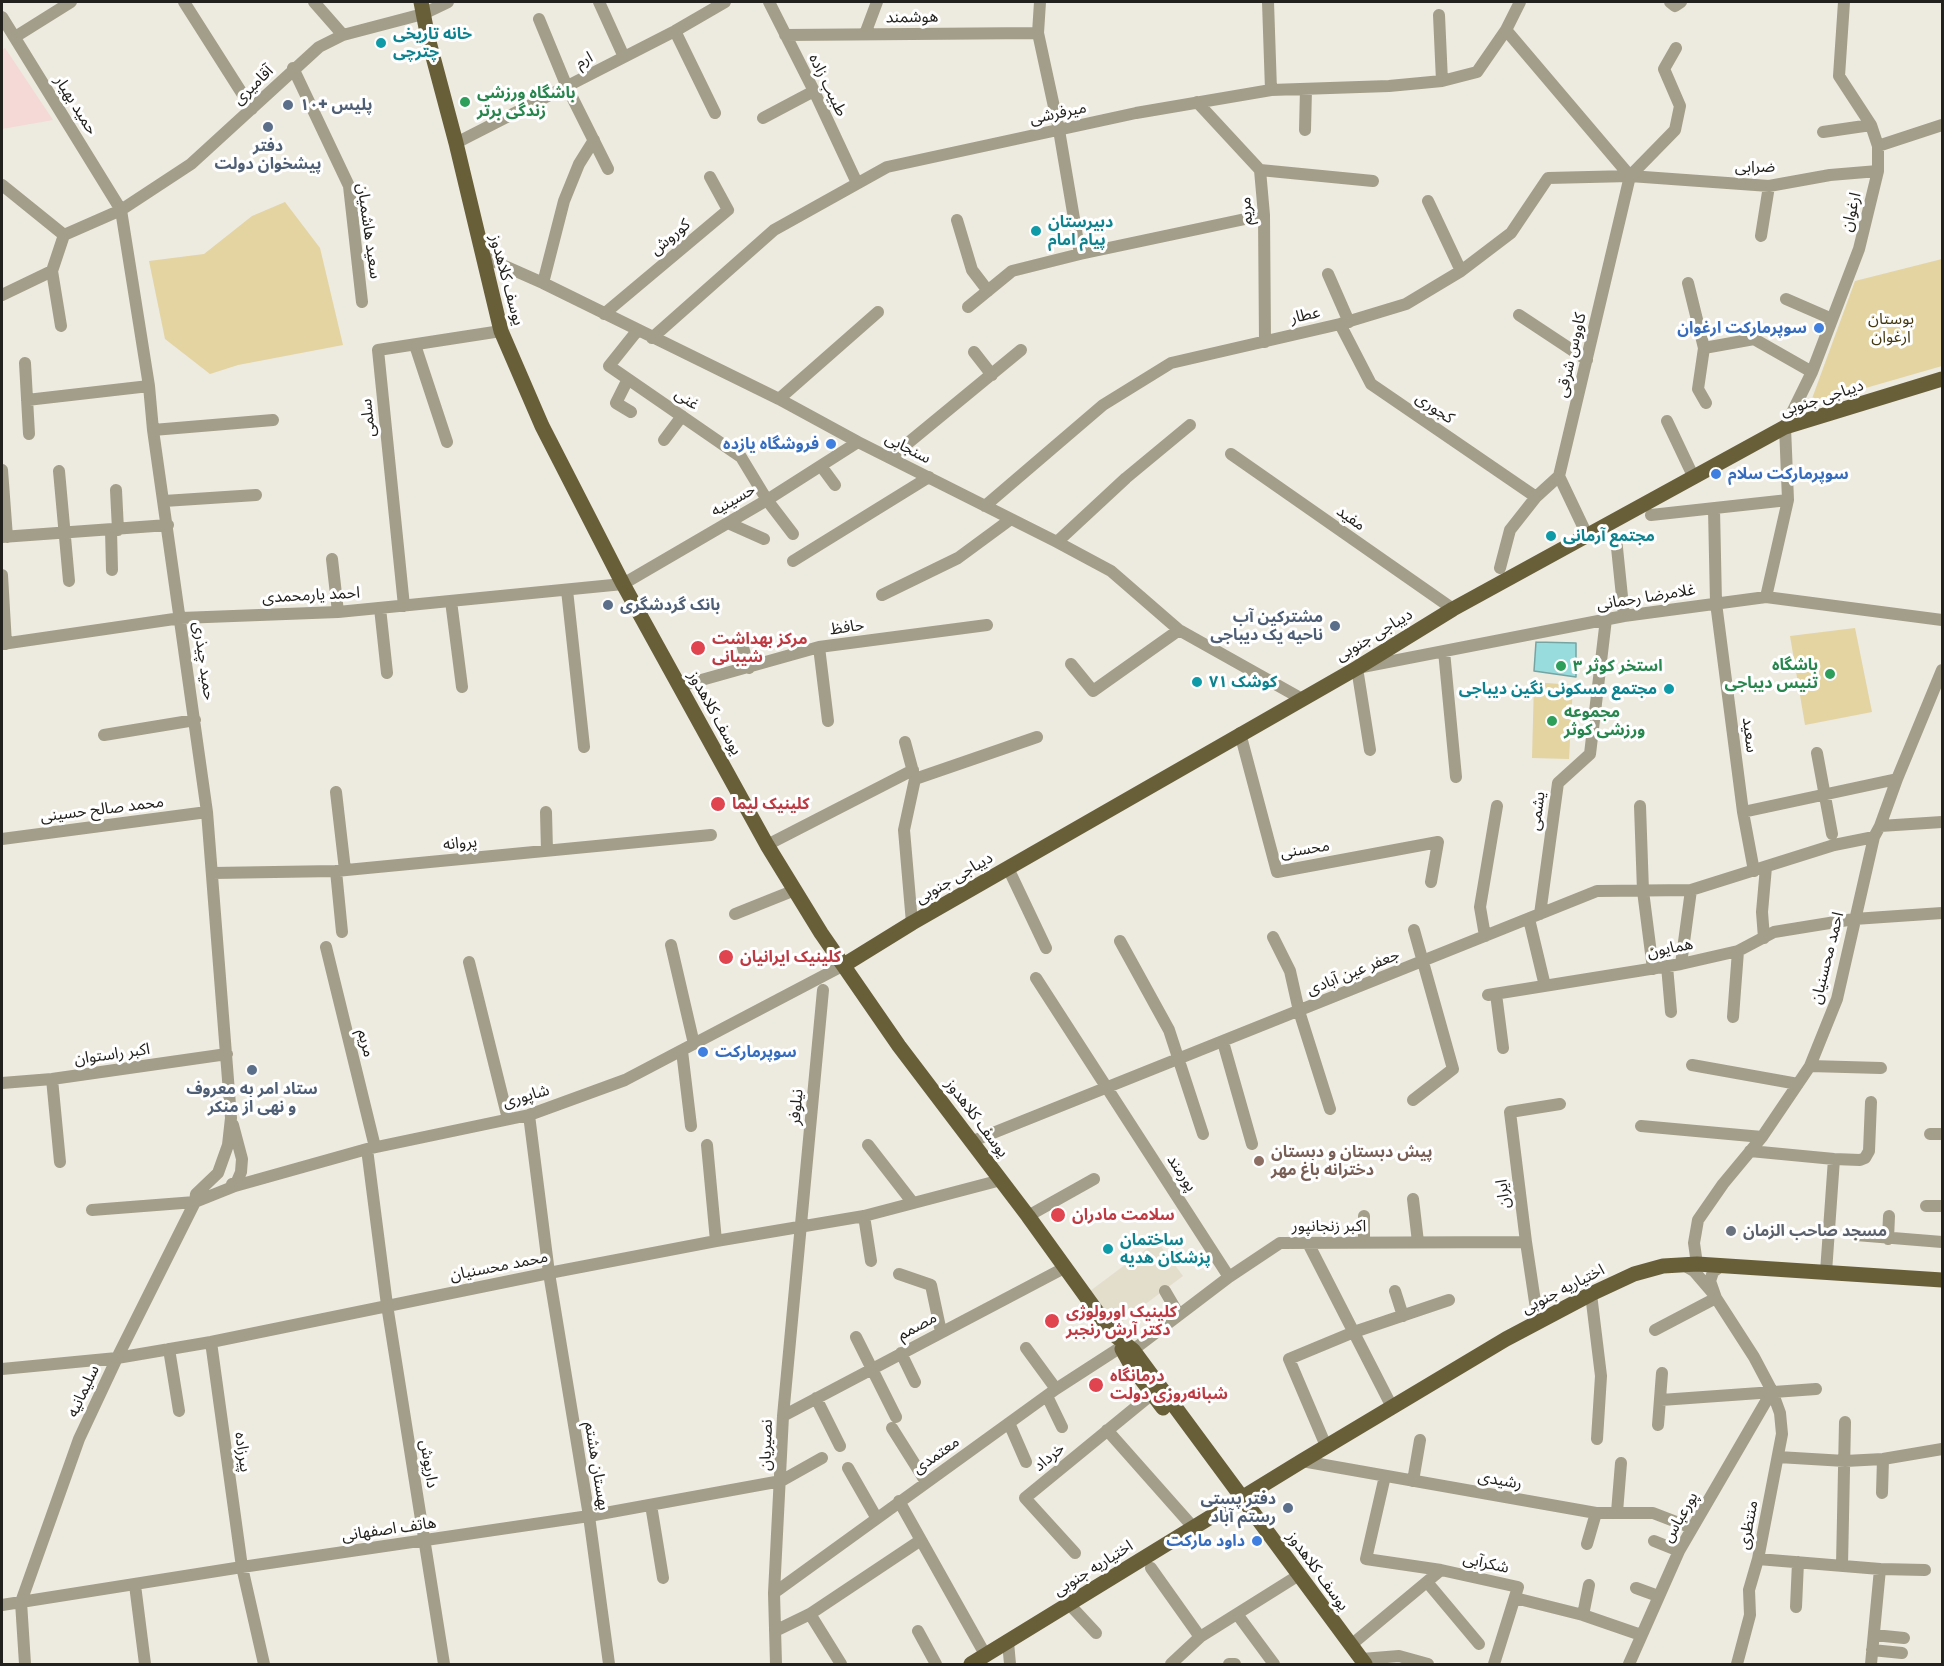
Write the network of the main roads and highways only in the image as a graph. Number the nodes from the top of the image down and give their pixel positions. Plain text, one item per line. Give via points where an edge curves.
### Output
1 (413, 2) edge
2 (422, 8) edge
3 (1942, 379) edge
4 (844, 965) junction
5 (1942, 1280) edge
6 (1127, 1349) junction
7 (1239, 1500) junction
8 (1296, 1577) junction
9 (1361, 1663) edge
10 (971, 1665) edge

1 - 2 main road, یوسف کلاهدوز
2 - 4 main road, یوسف کلاهدوز via 501,331 542,426 623,584 767,845
3 - 4 main road, دیباجی جنوبی via 1785,427 1453,609
4 - 6 main road, یوسف کلاهدوز via 899,1046
5 - 7 main road, اختیاریه جنوبی via 1689,1264 1634,1274 1538,1322
6 - 7 main road
6 - 7 main road via 1132,1367 1152,1394
7 - 8 main road, یوسف کلاهدوز
7 - 10 main road, اختیاریه جنوبی
8 - 9 main road, یوسف کلاهدوز
8 - 9 main road, یوسف کلاهدوز

